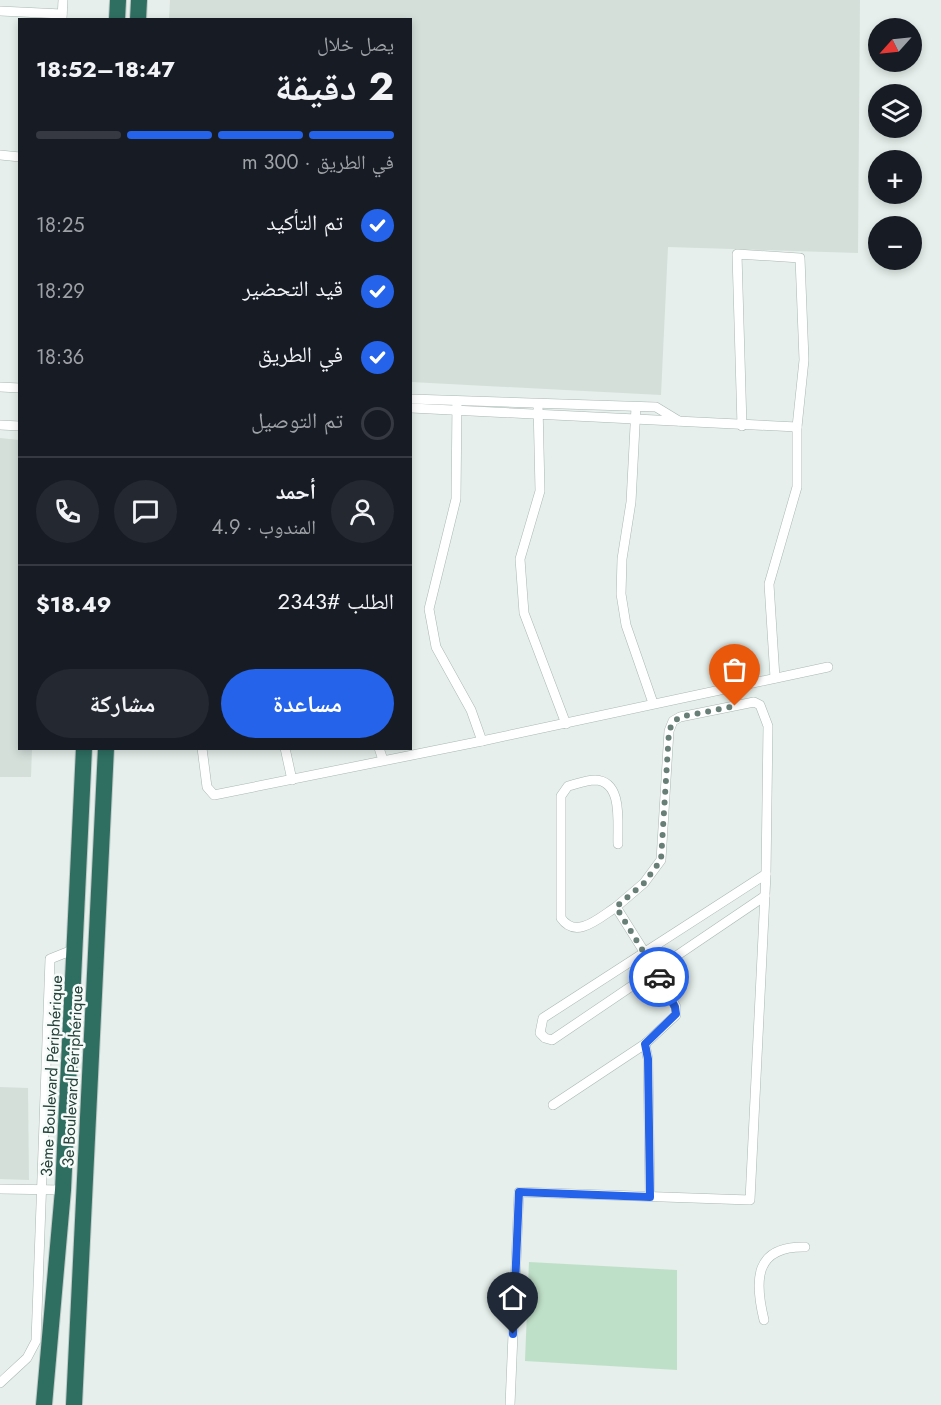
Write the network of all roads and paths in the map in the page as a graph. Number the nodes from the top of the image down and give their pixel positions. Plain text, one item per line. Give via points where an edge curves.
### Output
1 (63, 0) edge
2 (118, 0) edge
3 (139, 0) edge
4 (0, 11) edge
5 (62, 17) edge
6 (117, 18) edge
7 (138, 18) edge
8 (0, 155) edge
9 (18, 157) edge
10 (0, 387) edge
11 (18, 388) edge
12 (412, 399) edge
13 (538, 404) junction
14 (457, 406) junction
15 (636, 407) junction
16 (412, 408) edge
17 (538, 416) junction
18 (636, 420) junction
19 (681, 422) junction
20 (0, 425) edge
21 (18, 426) edge
22 (742, 426) junction
23 (797, 427) junction
24 (828, 667) dead end
25 (775, 678) junction
26 (653, 703) junction
27 (566, 724) junction
28 (482, 741) junction
29 (84, 750) edge
30 (106, 750) edge
31 (202, 750) edge
32 (285, 750) edge
33 (380, 750) edge
34 (383, 760) junction
35 (292, 780) junction
36 (618, 843) dead end
37 (766, 874) junction
38 (765, 897) junction
39 (616, 907) junction
40 (75, 949) junction
41 (643, 953) junction
42 (655, 969) junction
43 (645, 1044) junction
44 (553, 1105) dead end
45 (0, 1189) edge
46 (42, 1189) junction
47 (63, 1190) junction
48 (650, 1197) junction
49 (805, 1247) dead end
50 (764, 1320) dead end
51 (0, 1383) edge
52 (44, 1405) edge
53 (74, 1405) edge
54 (510, 1405) edge

1 - 5 street
2 - 6 highway
3 - 7 highway
4 - 5 street
8 - 9 street
10 - 11 street
12 - 14 street
13 - 14 street
13 - 15 street
13 - 17 street
14 - 16 street
14 - 17 street
14 - 28 street via 456,499 429,609 436,647 471,710
15 - 18 street
15 - 19 street via 656,407
17 - 18 street
17 - 27 street via 540,491 520,559 524,613
18 - 19 street
18 - 26 street via 621,594 626,624
19 - 22 street
20 - 21 street
22 - 23 street
22 - 23 street via 737,254 800,258 804,360
23 - 25 street via 797,487 769,584
24 - 25 street
25 - 26 street
26 - 27 street
27 - 28 street
28 - 34 street
29 - 40 highway, 3ème Boulevard Périphérique
30 - 53 highway, 3e Boulevard Périphérique
31 - 35 street via 207,787 214,795
32 - 35 street
33 - 34 street
34 - 35 street
36 - 39 street via 616,798 610,786 596,780 568,786 561,796 561,918 566,926 583,928
37 - 38 street
37 - 39 street via 768,726 760,705 754,702 680,717 673,722 669,731 661,860 644,883
37 - 41 street
38 - 42 street
38 - 48 street via 750,1200
39 - 41 street
40 - 46 street via 50,960
40 - 47 highway, 3ème Boulevard Périphérique
41 - 42 street
41 - 42 street via 543,1017 540,1033 552,1040
42 - 43 street via 676,1014
43 - 44 street
43 - 48 street
45 - 46 street
46 - 47 street
46 - 51 street via 36,1341 27,1358
47 - 52 highway, 3ème Boulevard Périphérique
48 - 54 street via 519,1192
49 - 50 street via 779,1250 761,1264 758,1284

